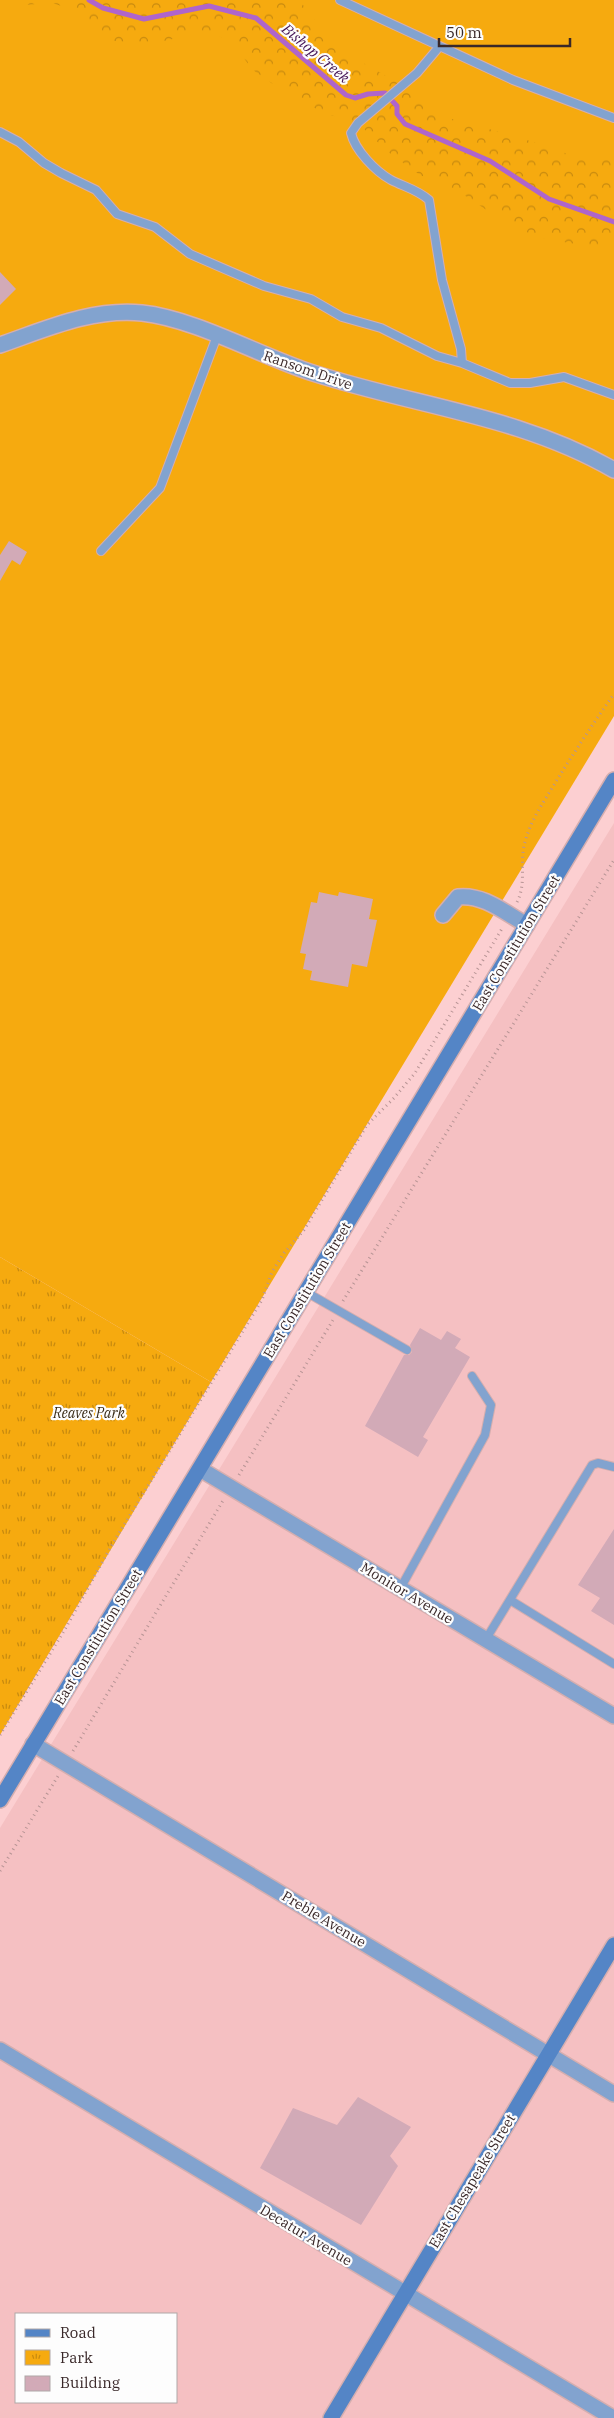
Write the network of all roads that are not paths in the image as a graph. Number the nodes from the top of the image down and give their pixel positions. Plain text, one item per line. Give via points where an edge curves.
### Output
1 (340, 0) edge
2 (439, 48) junction
3 (614, 118) edge
4 (0, 132) edge
5 (217, 336) junction
6 (0, 345) edge
7 (462, 363) junction
8 (614, 396) edge
9 (614, 470) edge
10 (101, 551) dead end
11 (614, 780) edge
12 (443, 915) dead end
13 (527, 925) junction
14 (306, 1292) junction
15 (407, 1350) dead end
16 (472, 1376) dead end
17 (614, 1467) edge
18 (200, 1469) junction
19 (400, 1589) junction
20 (510, 1600) junction
21 (486, 1640) junction
22 (614, 1664) edge
23 (614, 1716) edge
24 (33, 1744) junction
25 (0, 1800) edge
26 (614, 1945) edge
27 (0, 2050) edge
28 (548, 2054) junction
29 (614, 2094) edge
30 (404, 2294) junction
31 (331, 2418) edge
32 (613, 2418) edge

1 - 2 lane
2 - 3 lane
2 - 7 lane via 417,73 358,123 351,133 363,154 389,179 421,192 429,200 442,280
4 - 7 lane via 20,142 44,163 96,190 116,214 155,227 190,254 264,286 311,299 342,317 381,328 437,356
5 - 6 street, Ransom Drive via 167,317 140,313 97,315 51,325
5 - 9 street, Ransom Drive via 357,387 479,416 538,434
5 - 10 lane via 160,488
7 - 8 lane via 510,383 564,377
11 - 13 main road, East Constitution Street
12 - 13 street via 458,897 468,896 478,898
13 - 14 main road, East Constitution Street
14 - 15 lane
14 - 18 main road, East Constitution Street
16 - 19 lane via 490,1405 486,1435
17 - 20 lane via 598,1463 592,1465
18 - 19 street, Monitor Avenue
18 - 24 main road, East Constitution Street
19 - 21 street, Monitor Avenue
20 - 21 lane
20 - 22 lane
21 - 23 street, Monitor Avenue
24 - 25 main road, East Constitution Street
24 - 28 street, Preble Avenue
26 - 28 main road, East Chesapeake Street
27 - 30 street, Decatur Avenue
28 - 29 street, Preble Avenue
28 - 30 main road, East Chesapeake Street
30 - 31 main road, East Chesapeake Street
30 - 32 street, Decatur Avenue

